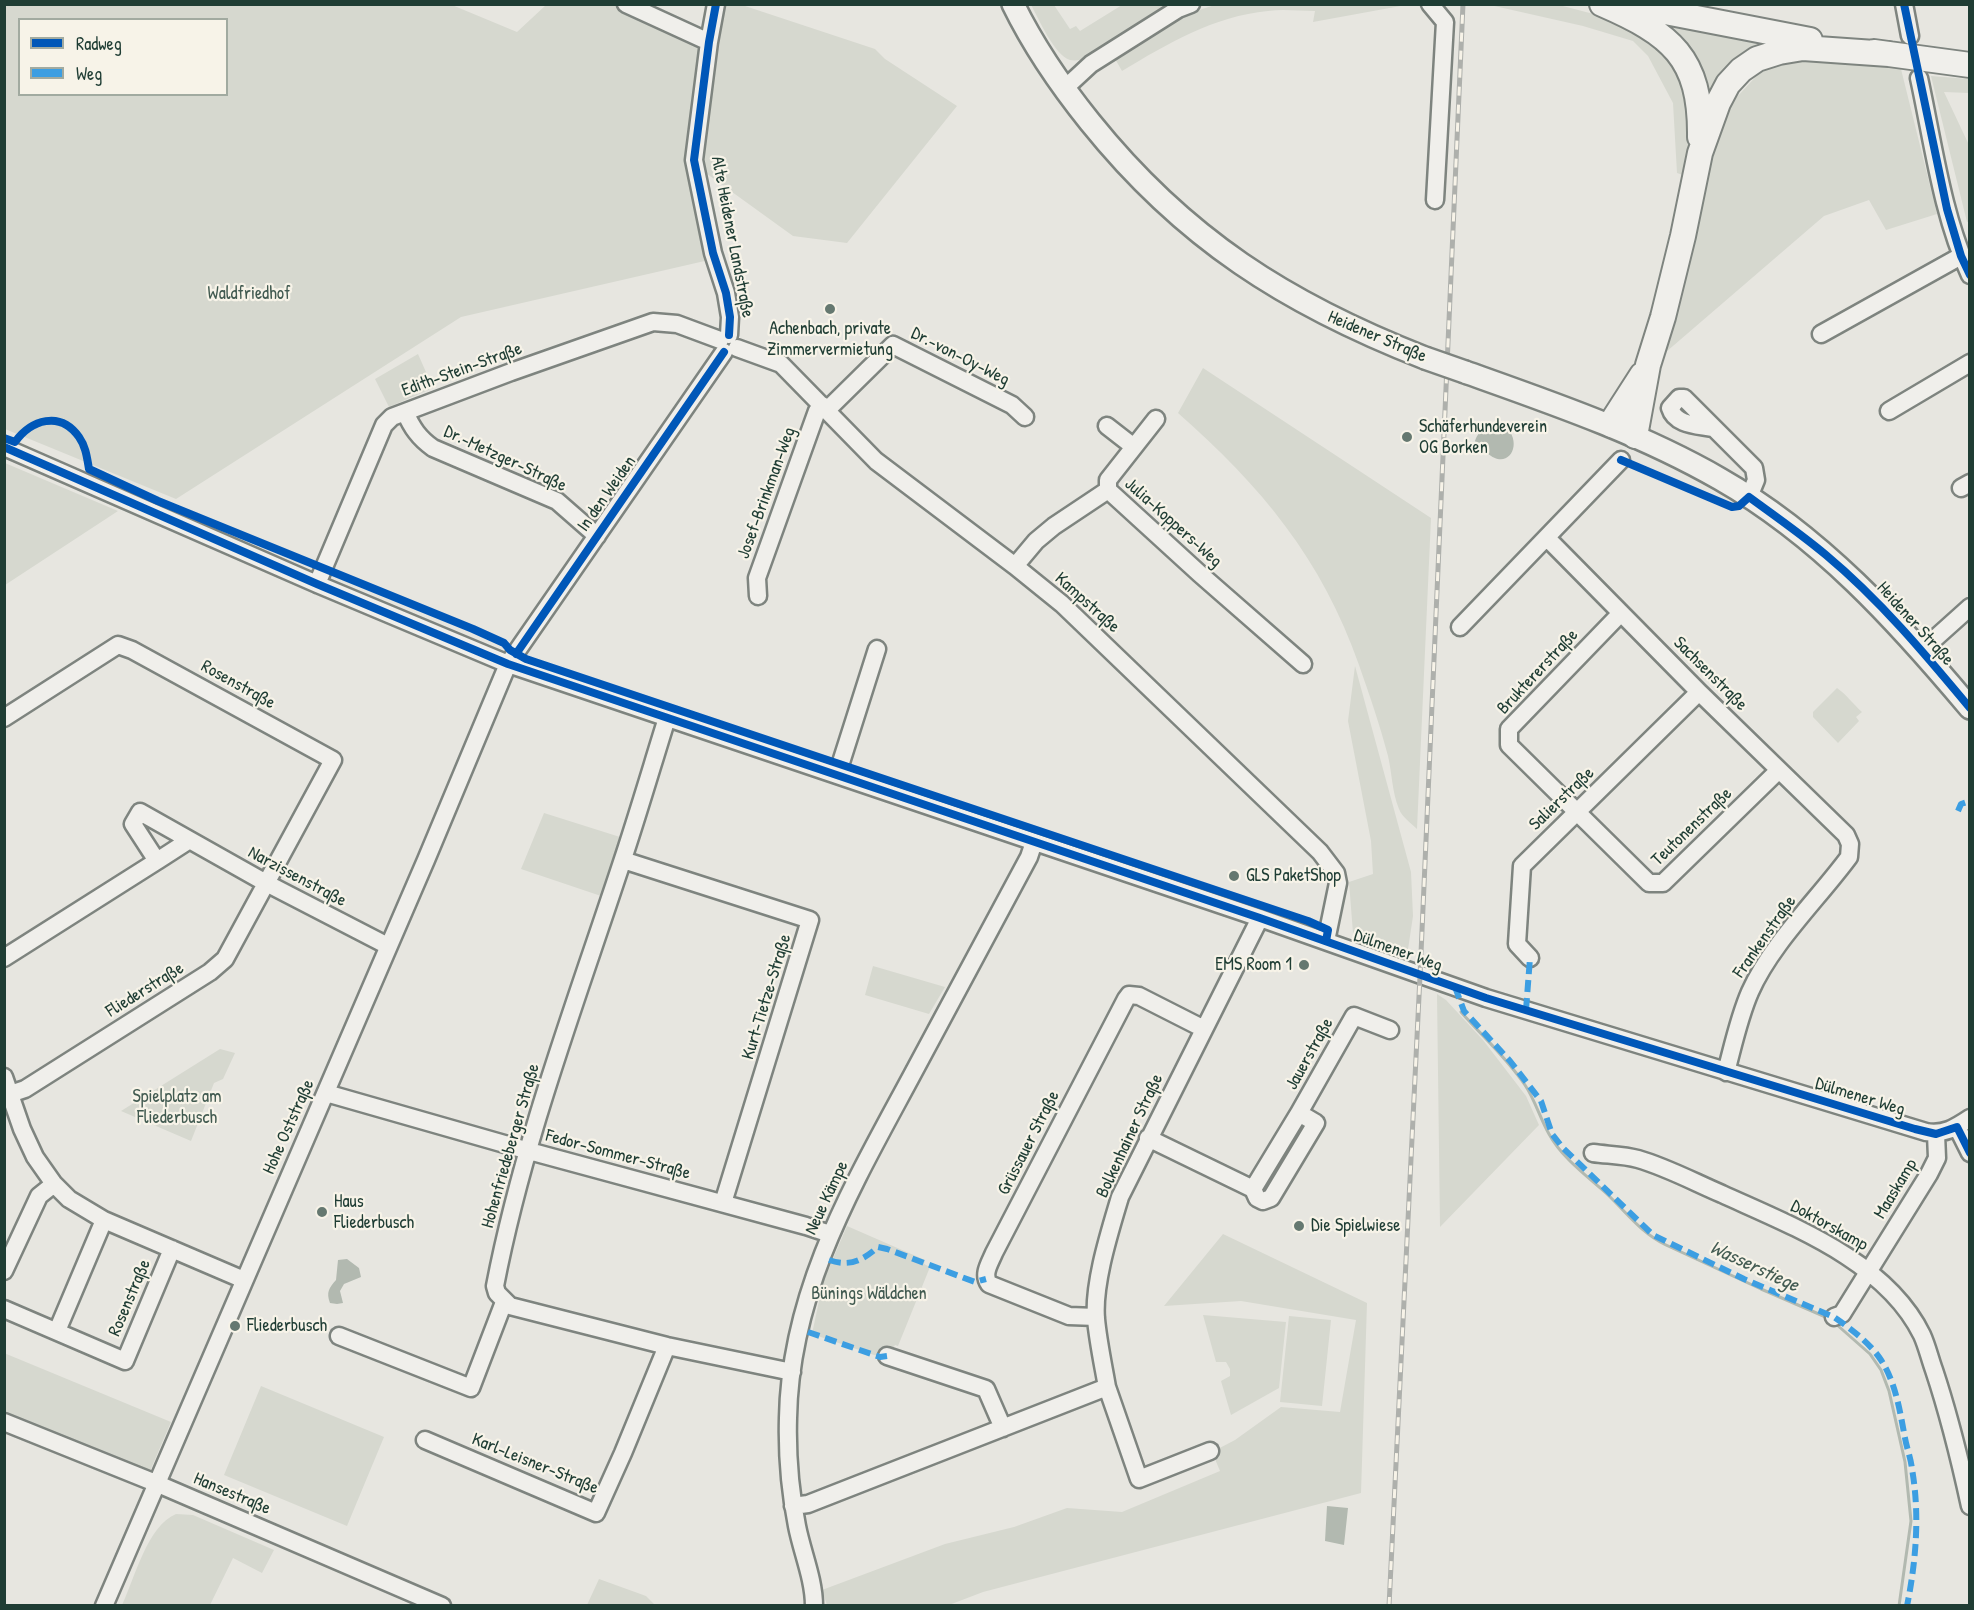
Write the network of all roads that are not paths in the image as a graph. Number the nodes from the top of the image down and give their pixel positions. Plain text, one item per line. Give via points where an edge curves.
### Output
1 (626, 4) edge
2 (716, 4) edge
3 (1012, 4) edge
4 (1191, 4) edge
5 (1430, 4) edge
6 (1602, 4) edge
7 (1624, 4) edge
8 (1662, 4) edge
9 (1904, 4) edge
10 (1910, 36) dead end
11 (708, 42) junction
12 (1889, 54) junction
13 (1970, 55) edge
14 (1970, 65) edge
15 (1919, 78) dead end
16 (1064, 89) junction
17 (1700, 153) junction
18 (1435, 201) dead end
19 (1961, 256) junction
20 (1970, 275) edge
21 (1821, 334) dead end
22 (728, 344) junction
23 (1970, 363) edge
24 (1648, 365) junction
25 (825, 408) junction
26 (1889, 411) dead end
27 (405, 412) junction
28 (1025, 417) dead end
29 (1156, 419) dead end
30 (1612, 425) junction
31 (1107, 426) dead end
32 (1712, 428) dead end
33 (1635, 436) junction
34 (4, 447) edge
35 (1134, 447) junction
36 (1621, 460) dead end
37 (1108, 490) junction
38 (1749, 498) junction
39 (597, 536) junction
40 (1547, 538) junction
41 (1015, 566) junction
42 (317, 584) junction
43 (758, 596) dead end
44 (1970, 607) edge
45 (1622, 613) junction
46 (1460, 627) dead end
47 (877, 649) dead end
48 (1921, 651) junction
49 (508, 664) junction
50 (1303, 664) dead end
51 (1699, 692) junction
52 (1970, 708) edge
53 (4, 718) edge
54 (666, 718) junction
55 (1779, 770) junction
56 (837, 775) junction
57 (1578, 812) junction
58 (1846, 835) joint
59 (188, 841) junction
60 (1034, 842) junction
61 (623, 860) junction
62 (157, 861) junction
63 (266, 883) junction
64 (1260, 918) junction
65 (1326, 941) junction
66 (388, 946) junction
67 (4, 958) edge
68 (1530, 958) dead end
69 (1204, 1029) junction
70 (1390, 1030) dead end
71 (1726, 1072) junction
72 (4, 1077) edge
73 (326, 1093) junction
74 (10, 1094) junction
75 (1963, 1123) edge
76 (1936, 1134) junction
77 (1148, 1138) junction
78 (529, 1151) junction
79 (1593, 1153) dead end
80 (1970, 1153) edge
81 (54, 1184) junction
82 (723, 1203) junction
83 (104, 1220) junction
84 (830, 1234) junction
85 (172, 1249) junction
86 (4, 1271) edge
87 (1869, 1271) junction
88 (244, 1280) junction
89 (504, 1302) junction
90 (4, 1309) edge
91 (1096, 1317) junction
92 (1834, 1317) dead end
93 (57, 1331) junction
94 (339, 1336) dead end
95 (667, 1346) junction
96 (887, 1356) dead end
97 (792, 1372) junction
98 (1107, 1387) junction
99 (4, 1422) edge
100 (1003, 1428) junction
101 (425, 1440) dead end
102 (1210, 1451) dead end
103 (158, 1484) junction
104 (793, 1506) junction
105 (1970, 1506) edge
106 (104, 1605) edge
107 (442, 1605) edge
108 (814, 1605) edge

1 - 11 street
2 - 11 street, Alte Heidener Landstraße
3 - 16 main road, Heidener Straße
4 - 16 street via 1091,64
5 - 18 street via 1445,22
6 - 17 highway via 1656,31 1681,57 1692,75 1699,101
7 - 12 highway
8 - 13 highway via 1733,21
9 - 10 street
11 - 22 street, Alte Heidener Landstraße via 694,160 710,243 726,293 730,317
12 - 14 highway
12 - 17 highway via 1803,48 1757,59 1728,84
15 - 19 street
16 - 30 main road, Heidener Straße, bridge via 1146,187 1218,248 1283,292 1383,342
17 - 24 highway via 1666,305
19 - 20 street
19 - 21 street
22 - 25 street, Kampstraße via 781,364
22 - 27 street, Edith-Stein-Straße via 677,324 653,322
22 - 39 street, In den Weiden
23 - 26 street
24 - 30 highway
24 - 33 highway
25 - 28 street, Dr.-von-Oy-Weg via 893,345 1012,405
25 - 41 street, Kampstraße via 876,461
25 - 43 street, Josef-Brinkman-Weg via 817,411 757,578
27 - 39 street, Dr.-Metzger-Straße via 411,427 433,448 556,501
27 - 42 street, Edith-Stein-Straße via 384,425
29 - 35 street
30 - 33 main road, Heidener Straße
31 - 35 street
32 - 38 street via 1754,468 1756,480
33 - 38 main road, Heidener Straße via 1696,465
34 - 42 street, Dülmener Weg
35 - 37 street via 1108,480
36 - 40 street
37 - 41 street, Julia-Koppers-Weg via 1036,540
37 - 50 street, Julia-Koppers-Weg
38 - 48 main road, Heidener Straße via 1827,556
39 - 49 street, In den Weiden
40 - 45 street, Sachsenstraße
40 - 46 street
41 - 65 street, Kampstraße via 1062,604 1320,852 1336,873 1338,883
42 - 49 street, Dülmener Weg
44 - 48 street
45 - 51 street, Sachsenstraße
45 - 57 street, Bruktererstraße via 1509,729 1509,745
47 - 56 street
48 - 52 main road, Heidener Straße
49 - 54 street, Dülmener Weg
49 - 66 street, Hohe Oststraße
51 - 55 street, Sachsenstraße
51 - 57 street, Salierstraße
53 - 63 street, Rosenstraße via 118,645 333,760
54 - 56 street, Dülmener Weg
54 - 61 street, Hohenfriedeberger Straße
55 - 57 street, Teutonenstraße via 1663,883 1649,883
55 - 58 street, Sachsenstraße
56 - 60 street, Dülmener Weg
57 - 68 street, Salierstraße via 1522,866 1517,944
58 - 71 street, Frankenstraße via 1849,857 1794,925 1750,992
59 - 62 street
59 - 62 street, Narzissenstraße via 140,812 133,824
59 - 63 street, Narzissenstraße
60 - 64 street, Dülmener Weg
60 - 84 street, Neue Kämpe
61 - 78 street, Hohenfriedeberger Straße
61 - 82 street, Kurt-Tietze-Straße via 810,920
62 - 67 street
63 - 66 street, Narzissenstraße
63 - 74 street, Fliederstraße via 225,959 210,972 25,1089
64 - 65 street, Dülmener Weg
64 - 69 street, Bolkenhainer Straße
65 - 71 street, Dülmener Weg via 1486,998
66 - 73 street, Hohe Oststraße
69 - 77 street, Bolkenhainer Straße
69 - 91 street, Grüssauer Straße via 1139,996 1126,999 986,1272 989,1284 1006,1291 1069,1316
70 - 77 street, Jauerstraße via 1354,1016 1299,1113 1316,1123 1271,1198 1263,1201 1253,1189
71 - 76 street, Dülmener Weg
72 - 74 street, Rosenstraße
73 - 78 street, Fedor-Sommer-Straße
73 - 88 street, Hohe Oststraße
74 - 81 street, Rosenstraße via 35,1157
75 - 76 street
75 - 80 street
76 - 87 street, Maaskamp via 1936,1158 1929,1174
77 - 91 street, Bolkenhainer Straße via 1116,1208 1101,1270
78 - 82 street, Fedor-Sommer-Straße
78 - 89 street, Hohenfriedeberger Straße via 506,1230 495,1286
79 - 87 street, Doktorskamp via 1637,1159 1682,1176 1816,1238
81 - 83 street, Rosenstraße via 69,1199
81 - 86 street via 39,1196
82 - 84 street, Fedor-Sommer-Straße
83 - 85 street, Rosenstraße
83 - 93 street
84 - 97 street, Neue Kämpe via 805,1300
85 - 88 street, Rosenstraße
85 - 93 street, Rosenstraße via 125,1361
87 - 92 street, Maaskamp via 1842,1314
87 - 105 street, Doktorskamp via 1891,1292 1922,1336 1948,1410
88 - 103 street, Hohe Oststraße
89 - 94 street via 471,1388
89 - 95 street
90 - 93 street, Rosenstraße
91 - 98 street, Bolkenhainer Straße
95 - 97 street
95 - 101 street, Karl-Leisner-Straße via 596,1513
96 - 100 street via 986,1389
97 - 104 street, Neue Kämpe via 788,1417
98 - 100 street
98 - 102 street, Bolkenhainer Straße via 1139,1479
99 - 103 street, Hansestraße
100 - 104 street via 808,1504
103 - 106 street, Hohe Oststraße
103 - 107 street, Hansestraße
104 - 108 street, Neue Kämpe

